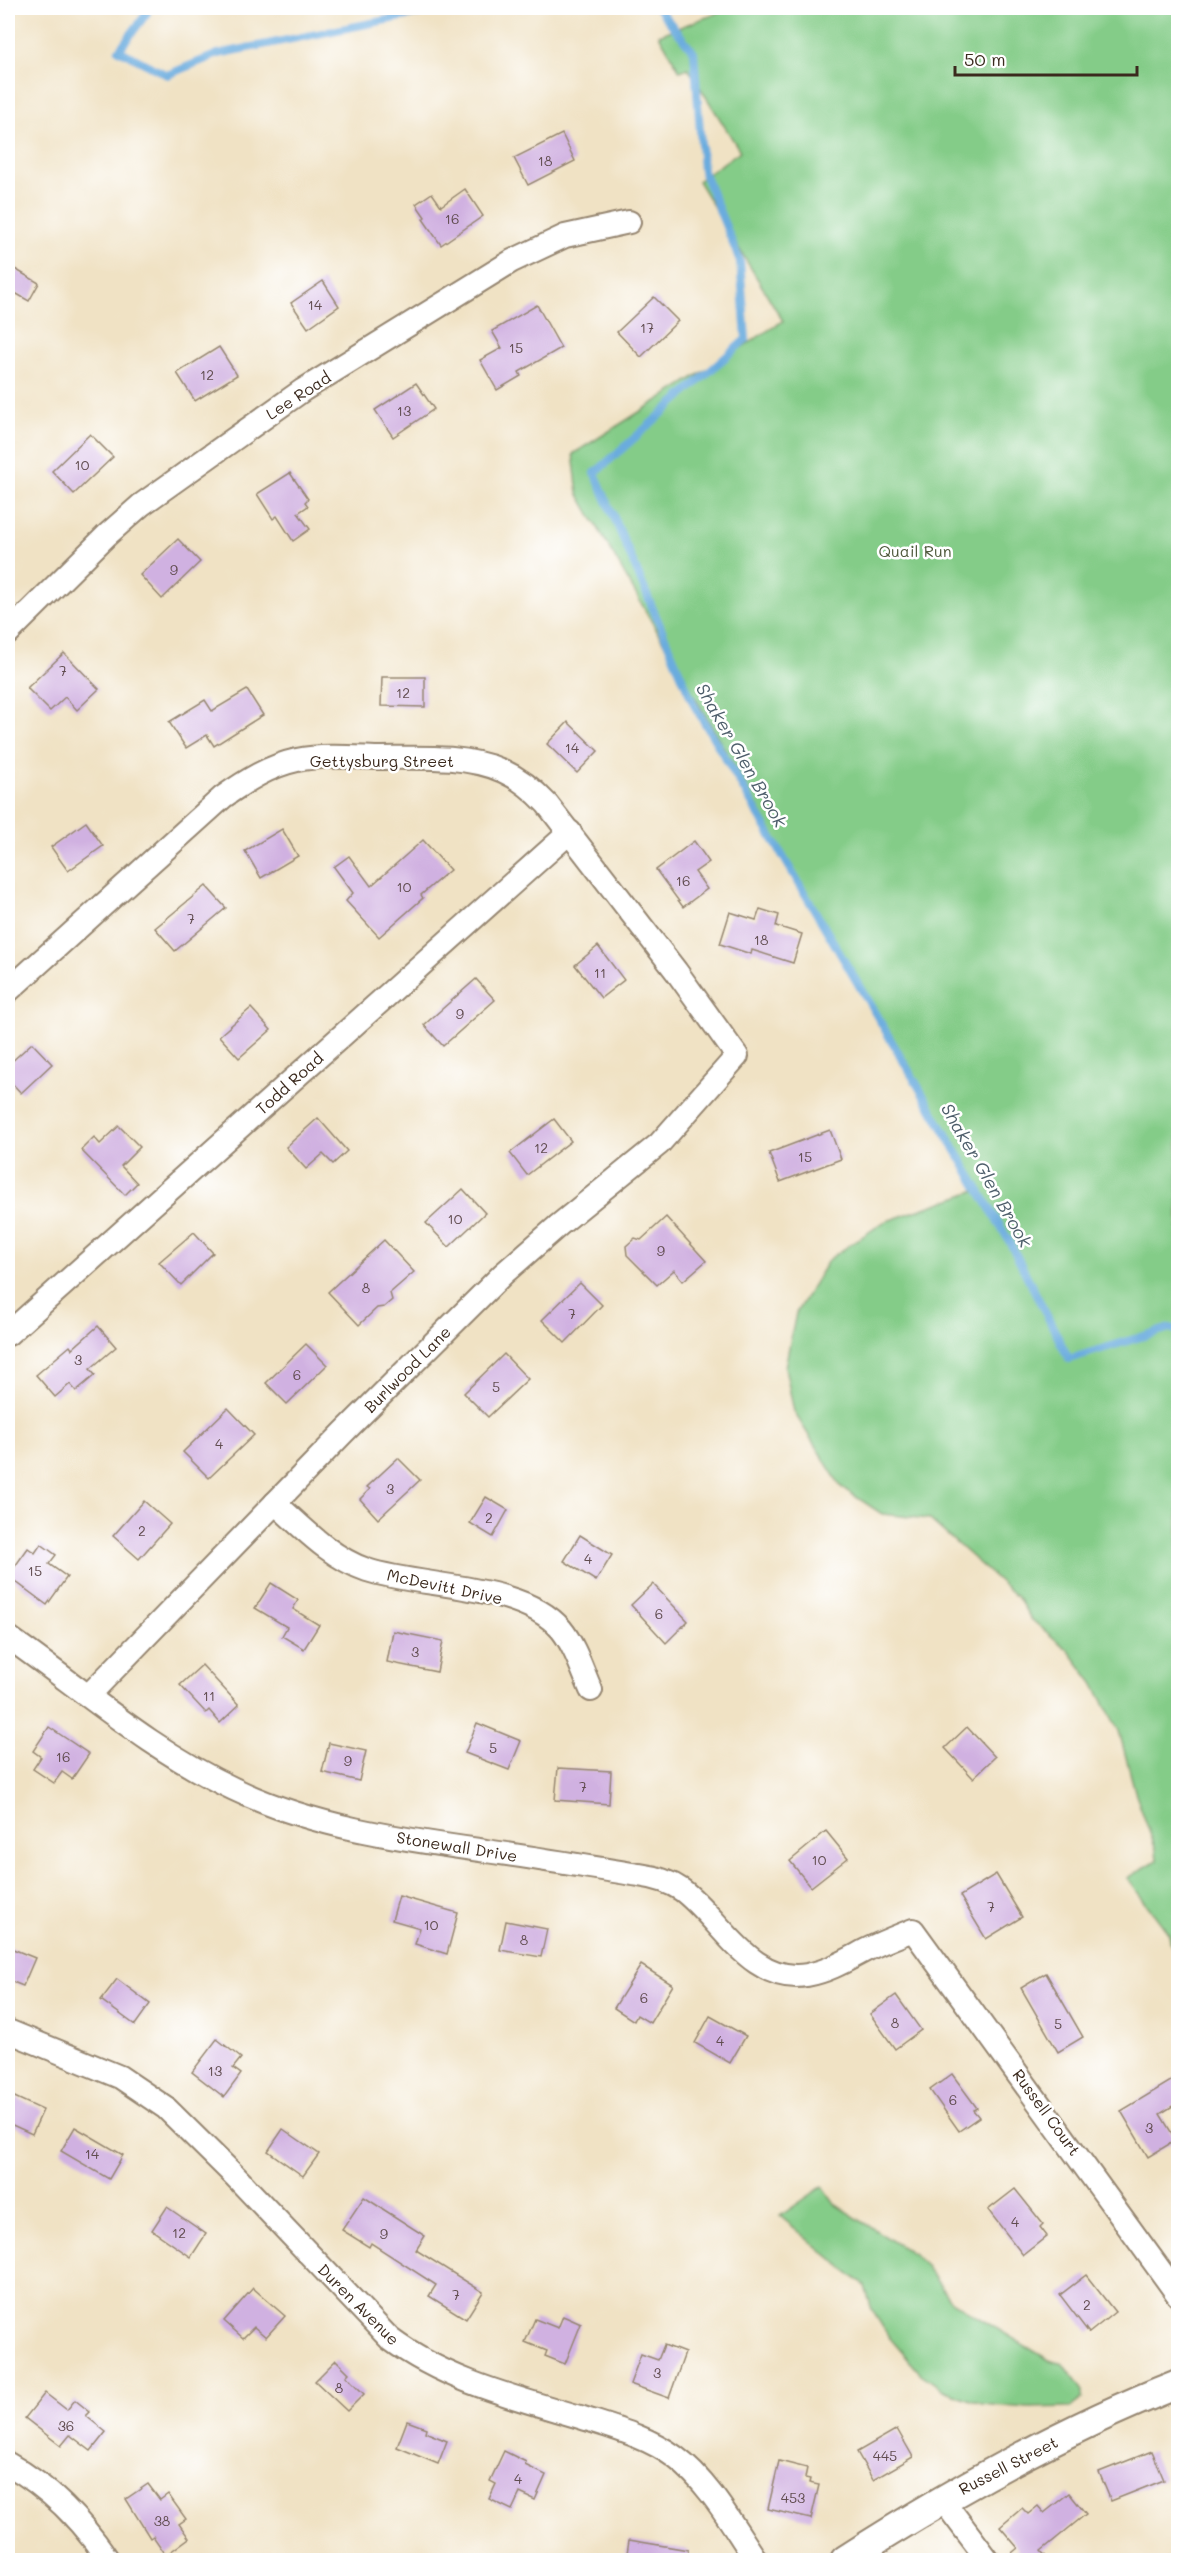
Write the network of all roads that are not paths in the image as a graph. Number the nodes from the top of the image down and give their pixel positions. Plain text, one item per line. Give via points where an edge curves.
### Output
1 (629, 222) dead end
2 (8, 633) edge
3 (570, 832) junction
4 (8, 991) edge
5 (737, 1056) joint
6 (8, 1334) edge
7 (275, 1503) junction
8 (8, 1637) edge
9 (591, 1690) dead end
10 (89, 1695) junction
11 (913, 1930) joint
12 (8, 2031) edge
13 (1179, 2295) edge
14 (1179, 2384) edge
15 (8, 2464) edge
16 (942, 2499) junction
17 (108, 2560) edge
18 (756, 2560) edge
19 (845, 2560) edge
20 (988, 2560) edge

1 - 2 street, Lee Road via 565,236 512,261 303,390 141,505
3 - 4 street, Gettysburg Street via 531,788 482,764 442,759 333,757 288,763 263,772 223,797
3 - 5 street, Gettysburg Street
3 - 6 street, Todd Road
5 - 7 street, Burlwood Lane via 659,1144 503,1274
7 - 9 street, McDevitt Drive via 328,1549 357,1566 492,1594 543,1613 567,1638
7 - 10 street, Burlwood Lane
8 - 10 street, Stonewall Drive
10 - 11 street, Stonewall Drive via 195,1768 234,1789 293,1812 348,1828 668,1882 705,1910 754,1960 773,1971 804,1976 824,1971
11 - 13 street, Russell Court
12 - 18 street, Duren Avenue via 120,2076 166,2108 390,2339 413,2356 450,2374 633,2435 673,2456 705,2489
14 - 16 street, Russell Street via 1081,2427
15 - 17 street via 69,2511
16 - 19 street, Russell Street
16 - 20 street

